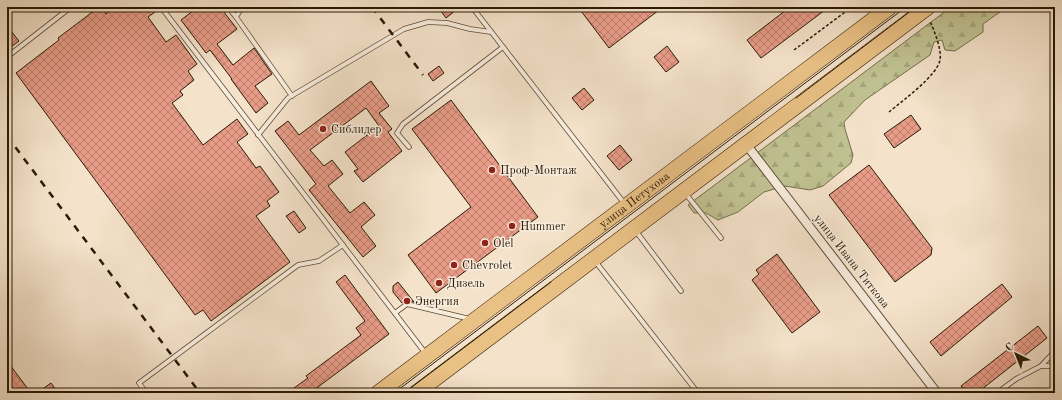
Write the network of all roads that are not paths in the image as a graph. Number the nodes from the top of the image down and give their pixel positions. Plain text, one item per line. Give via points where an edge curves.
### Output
1 (71, 7) edge
2 (161, 7) edge
3 (228, 7) edge
4 (242, 7) edge
5 (472, 7) edge
6 (890, 7) edge
7 (927, 8) edge
8 (236, 17) junction
9 (491, 32) junction
10 (502, 47) junction
11 (7, 57) edge
12 (292, 96) junction
13 (258, 135) junction
14 (746, 144) junction
15 (409, 148) dead end
16 (683, 191) junction
17 (627, 206) junction
18 (634, 228) junction
19 (721, 238) dead end
20 (343, 245) junction
21 (593, 259) junction
22 (682, 291) dead end
23 (395, 313) junction
24 (474, 320) junction
25 (1055, 351) edge
26 (428, 356) junction
27 (1041, 366) junction
28 (1055, 366) edge
29 (146, 393) edge
30 (378, 393) edge
31 (416, 393) edge
32 (698, 393) edge
33 (937, 393) edge
34 (998, 393) edge

1 - 11 lane
2 - 13 lane
3 - 8 lane
4 - 8 lane
5 - 9 lane
6 - 17 highway, улица Петухова
7 - 14 highway, улица Петухова
8 - 12 lane
9 - 10 lane
9 - 12 lane via 448,23 428,22 404,29
10 - 15 lane via 402,124 397,132
10 - 17 lane
12 - 13 lane
13 - 20 lane
14 - 16 highway, улица Петухова
14 - 33 street, улица Ивана Титкова
16 - 18 highway, улица Петухова
16 - 19 lane
17 - 24 highway, улица Петухова
18 - 21 highway, улица Петухова
18 - 22 lane
20 - 23 lane
20 - 29 lane via 319,261 298,265 139,383
21 - 31 highway, улица Петухова
21 - 32 lane
23 - 24 lane via 407,304
23 - 26 lane
24 - 26 highway, улица Петухова
25 - 27 lane
26 - 30 highway, улица Петухова
27 - 28 lane
27 - 34 lane via 1016,379

